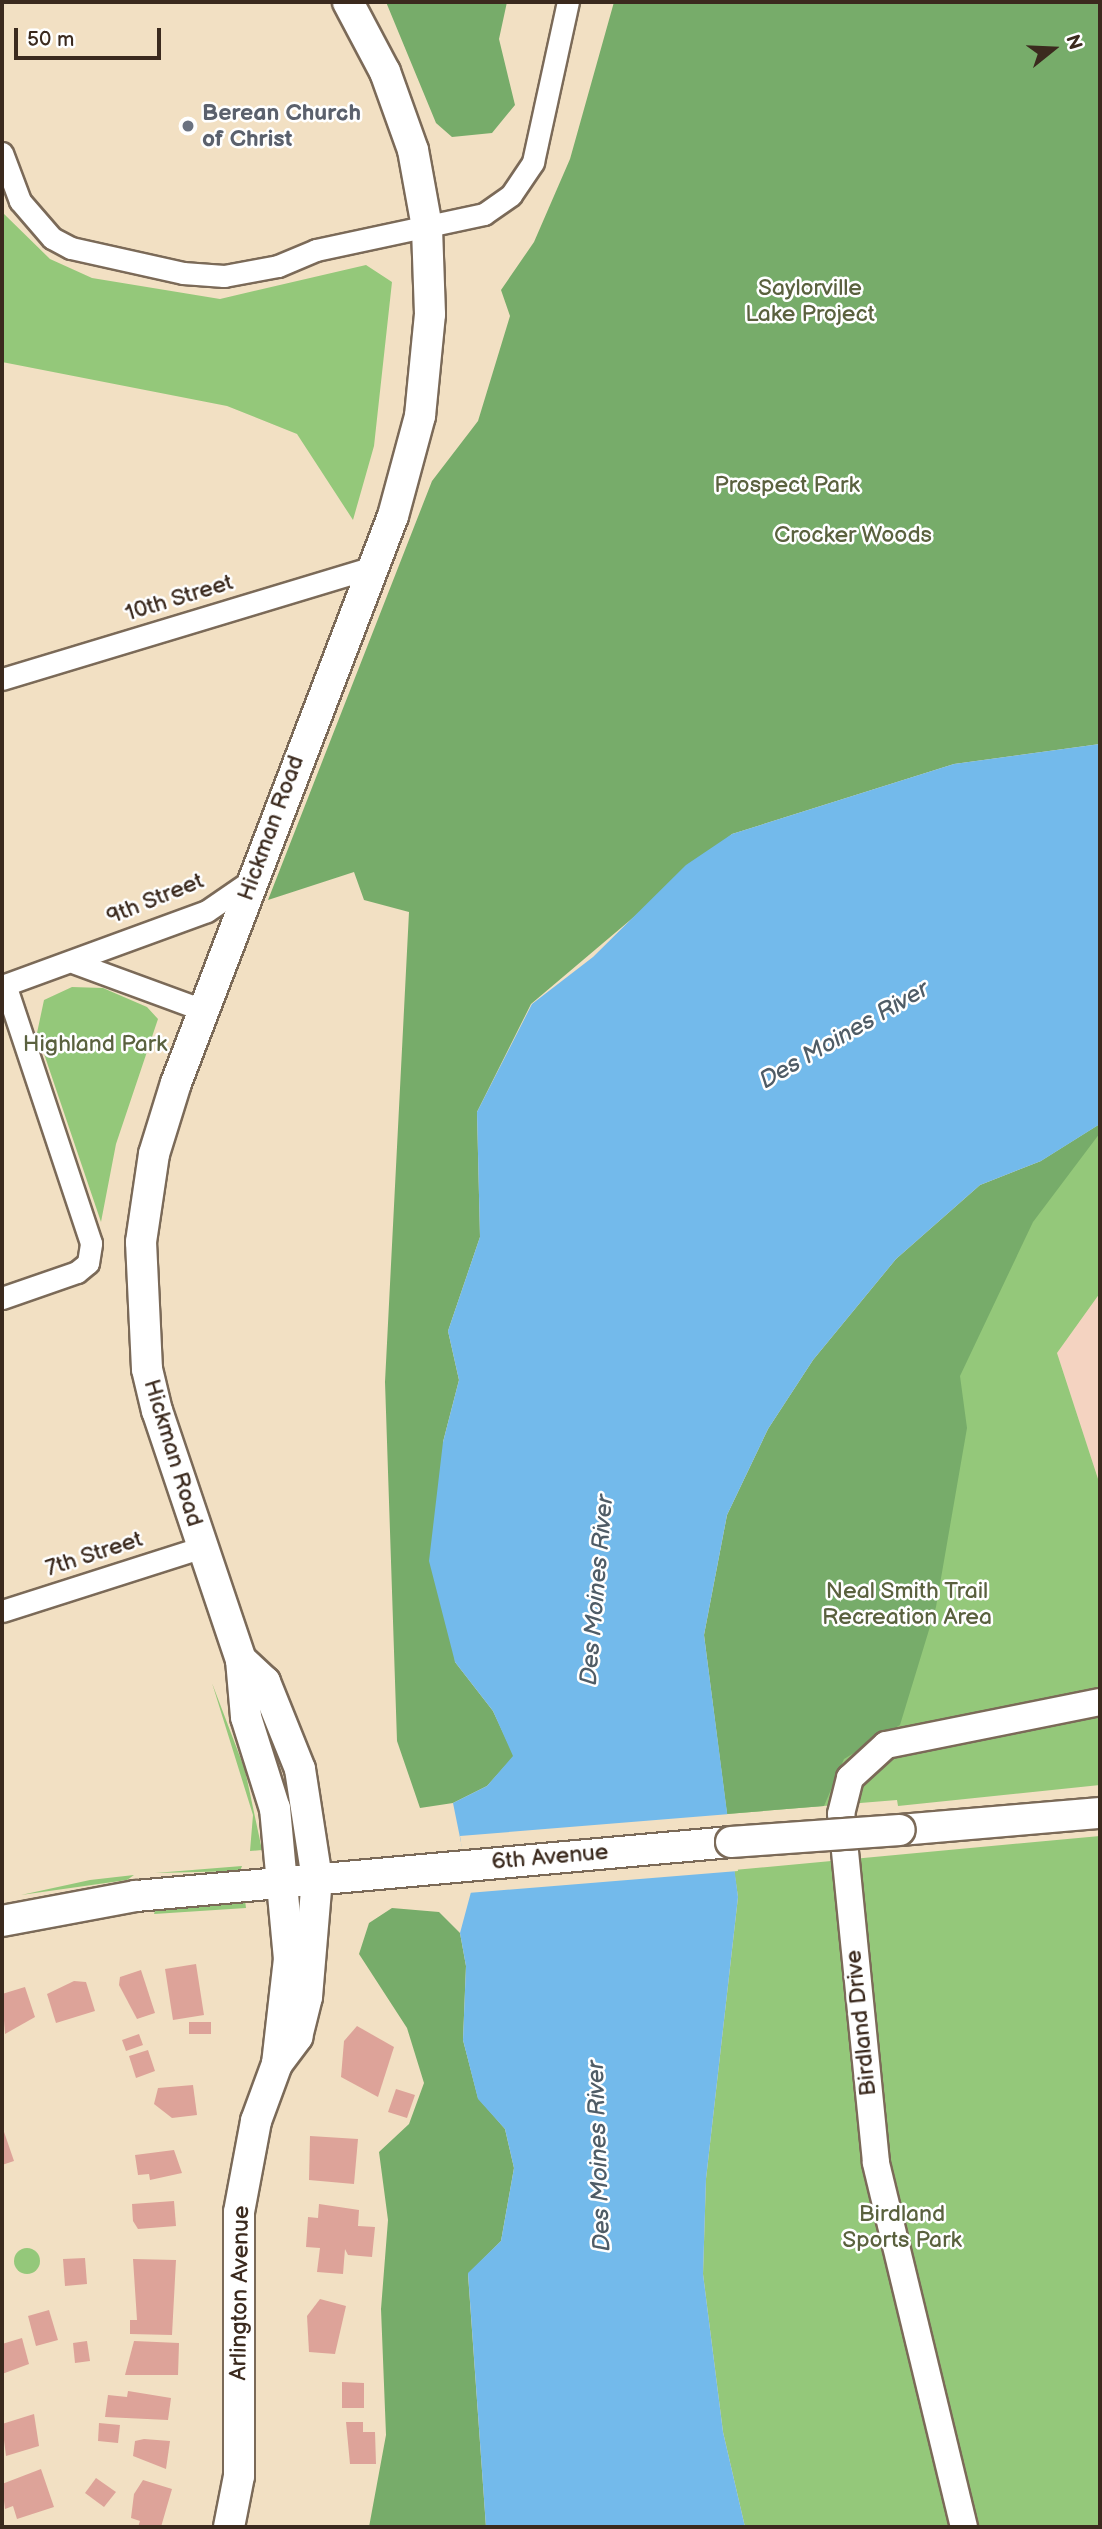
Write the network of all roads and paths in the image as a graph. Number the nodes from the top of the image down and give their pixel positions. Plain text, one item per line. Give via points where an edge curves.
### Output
1 (348, 2) edge
2 (568, 2) edge
3 (2, 153) edge
4 (427, 227) junction
5 (370, 568) junction
6 (2, 679) edge
7 (251, 880) junction
8 (75, 963) junction
9 (4, 985) edge
10 (203, 1010) junction
11 (2, 1298) edge
12 (203, 1547) junction
13 (2, 1611) edge
14 (241, 1660) junction
15 (1100, 1702) edge
16 (1100, 1813) edge
17 (317, 1878) junction
18 (286, 1881) junction
19 (2, 1918) edge
20 (277, 2064) junction
21 (229, 2527) edge
22 (964, 2527) edge

1 - 4 main road, Hickman Road via 385,72 408,136
2 - 4 street via 541,138 526,173 511,195 484,214
3 - 4 street via 20,201 52,238 71,248 183,272 238,274
4 - 5 main road, Hickman Road via 430,314 420,416 410,467
5 - 6 street, 10th Street
5 - 7 main road, Hickman Road
7 - 8 street, 9th Street via 207,911
7 - 10 main road, Hickman Road
8 - 9 street, 9th Street
8 - 10 street
9 - 11 street via 91,1244 88,1263 76,1272
10 - 12 main road, Hickman Road via 154,1154 141,1242 147,1369
12 - 13 street, 7th Street
12 - 14 main road, Hickman Road
14 - 17 main road, Hickman Road via 265,1682 300,1769
14 - 18 main road, Hickman Road via 246,1717 275,1809
15 - 22 street, Birdland Drive via 886,1745 850,1778 841,1814 876,2162
16 - 17 main road, 6th Avenue, bridge
17 - 18 main road, 6th Avenue
17 - 20 main road, Arlington Avenue via 307,1997 297,2036
18 - 19 main road, 6th Avenue via 85,1902
18 - 20 main road, Arlington Avenue via 289,1959
20 - 21 main road, Arlington Avenue via 256,2121 239,2212 239,2476

